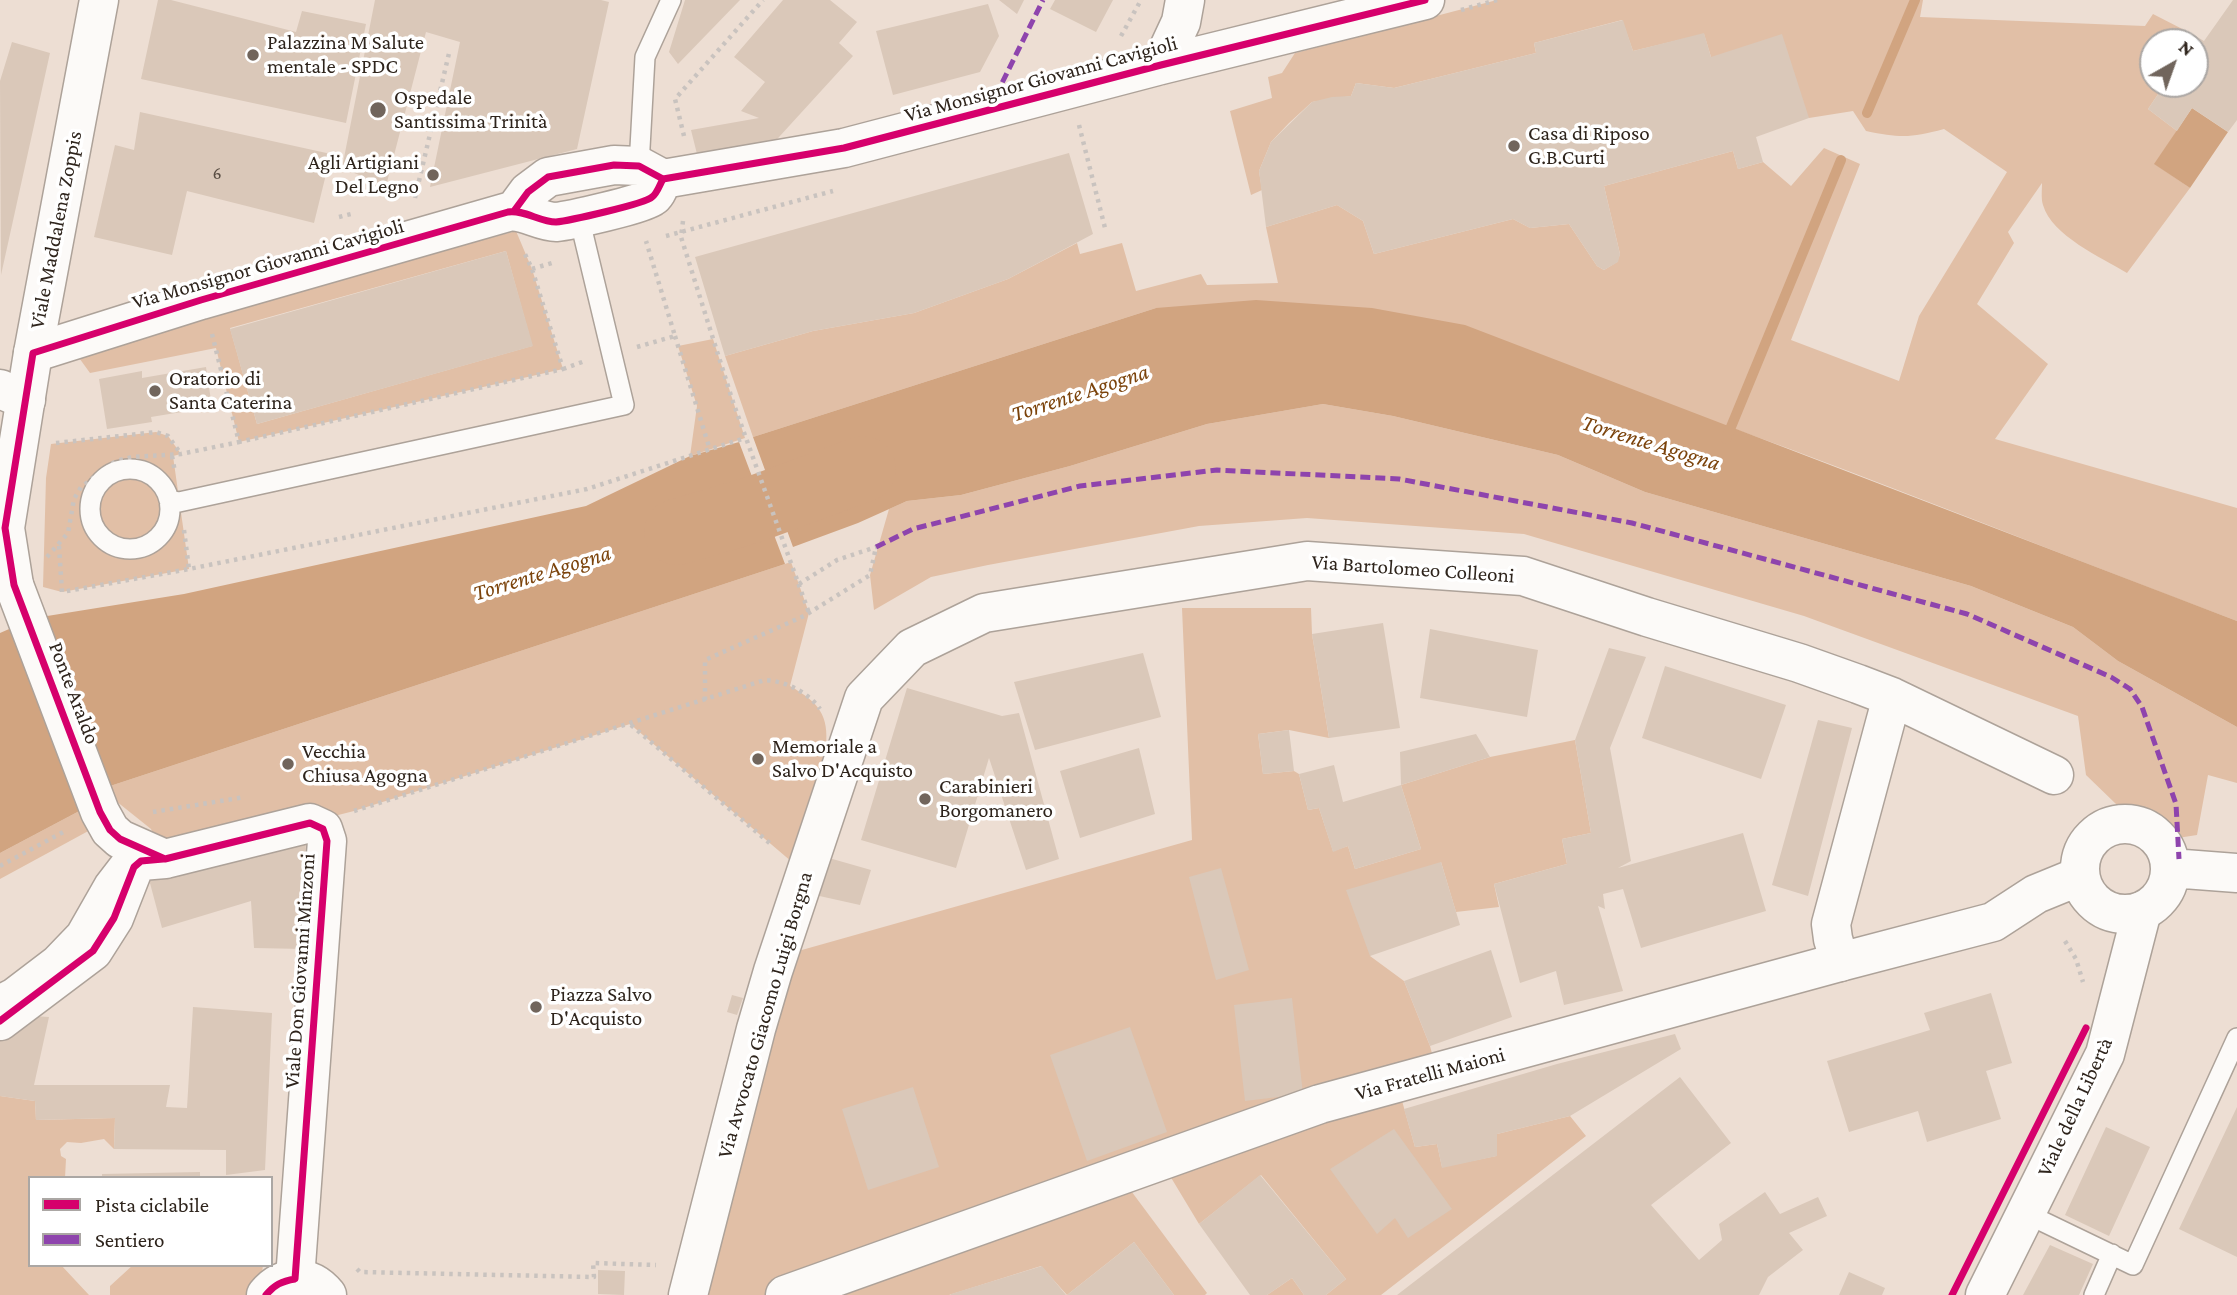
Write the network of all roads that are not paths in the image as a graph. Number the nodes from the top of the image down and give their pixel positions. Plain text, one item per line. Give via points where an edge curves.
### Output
1 (99, 0) edge
2 (671, 0) edge
3 (1185, 0) edge
4 (1425, 0) edge
5 (1161, 65) junction
6 (651, 172) junction
7 (511, 211) junction
8 (579, 217) junction
9 (33, 354) junction
10 (13, 394) edge
11 (169, 500) junction
12 (14, 585) joint
13 (1892, 697) junction
14 (864, 698) joint
15 (2054, 775) dead end
16 (150, 851) junction
17 (2171, 868) junction
18 (2237, 873) edge
19 (2080, 876) junction
20 (2142, 911) junction
21 (1840, 962) junction
22 (0, 994) edge
23 (0, 1021) edge
24 (2237, 1038) edge
25 (2025, 1213) junction
26 (2112, 1254) junction
27 (677, 1280) edge
28 (296, 1290) edge
29 (785, 1295) edge
30 (1985, 1295) edge
31 (2094, 1295) edge

1 - 9 street, Viale Maddalena Zoppis
2 - 6 lane via 645,57
3 - 5 street via 1181,22
4 - 5 street, Via Monsignor Giovanni Cavigioli
5 - 6 street, Via Monsignor Giovanni Cavigioli via 844,148
6 - 7 street, Via Monsignor Giovanni Cavigioli via 614,164 548,177
6 - 8 street via 652,197
7 - 8 street via 557,222
7 - 9 street, Via Monsignor Giovanni Cavigioli via 201,300
8 - 11 lane via 624,405 179,502
9 - 10 street, Viale Maddalena Zoppis
10 - 12 street, Viale Maddalena Zoppis via 5,528
11 - 11 lane via 156,478 133,468 121,469 109,474 93,492 90,517 94,529 114,546 139,548 160,536 170,512
12 - 16 street, Ponte Araldo via 100,812 120,839
13 - 14 street, Via Bartolomeo Colleoni via 1523,576 1307,561 984,613 912,648
13 - 15 street, Via Bartolomeo Colleoni
13 - 21 street via 1831,924
14 - 27 street, Via Avvocato Giacomo Luigi Borgna
16 - 22 lane via 105,882 77,931 52,957
16 - 23 street, Viale Don Giovanni Minzoni via 134,867 114,918 93,951
16 - 28 street, Viale Don Giovanni Minzoni via 310,823 323,829 327,841
17 - 18 street
17 - 19 street via 2169,855 2154,833 2123,824 2108,827 2085,847
17 - 20 street via 2163,894
19 - 20 street via 2092,899 2103,907 2115,913
19 - 21 street, Via Fratelli Maioni via 2036,894 1993,922
20 - 25 street, Viale della Libertà via 2105,1054
21 - 29 street, Via Fratelli Maioni via 1320,1104
24 - 26 lane via 2133,1265
25 - 26 lane
25 - 30 street, Viale della Libertà
26 - 31 lane

